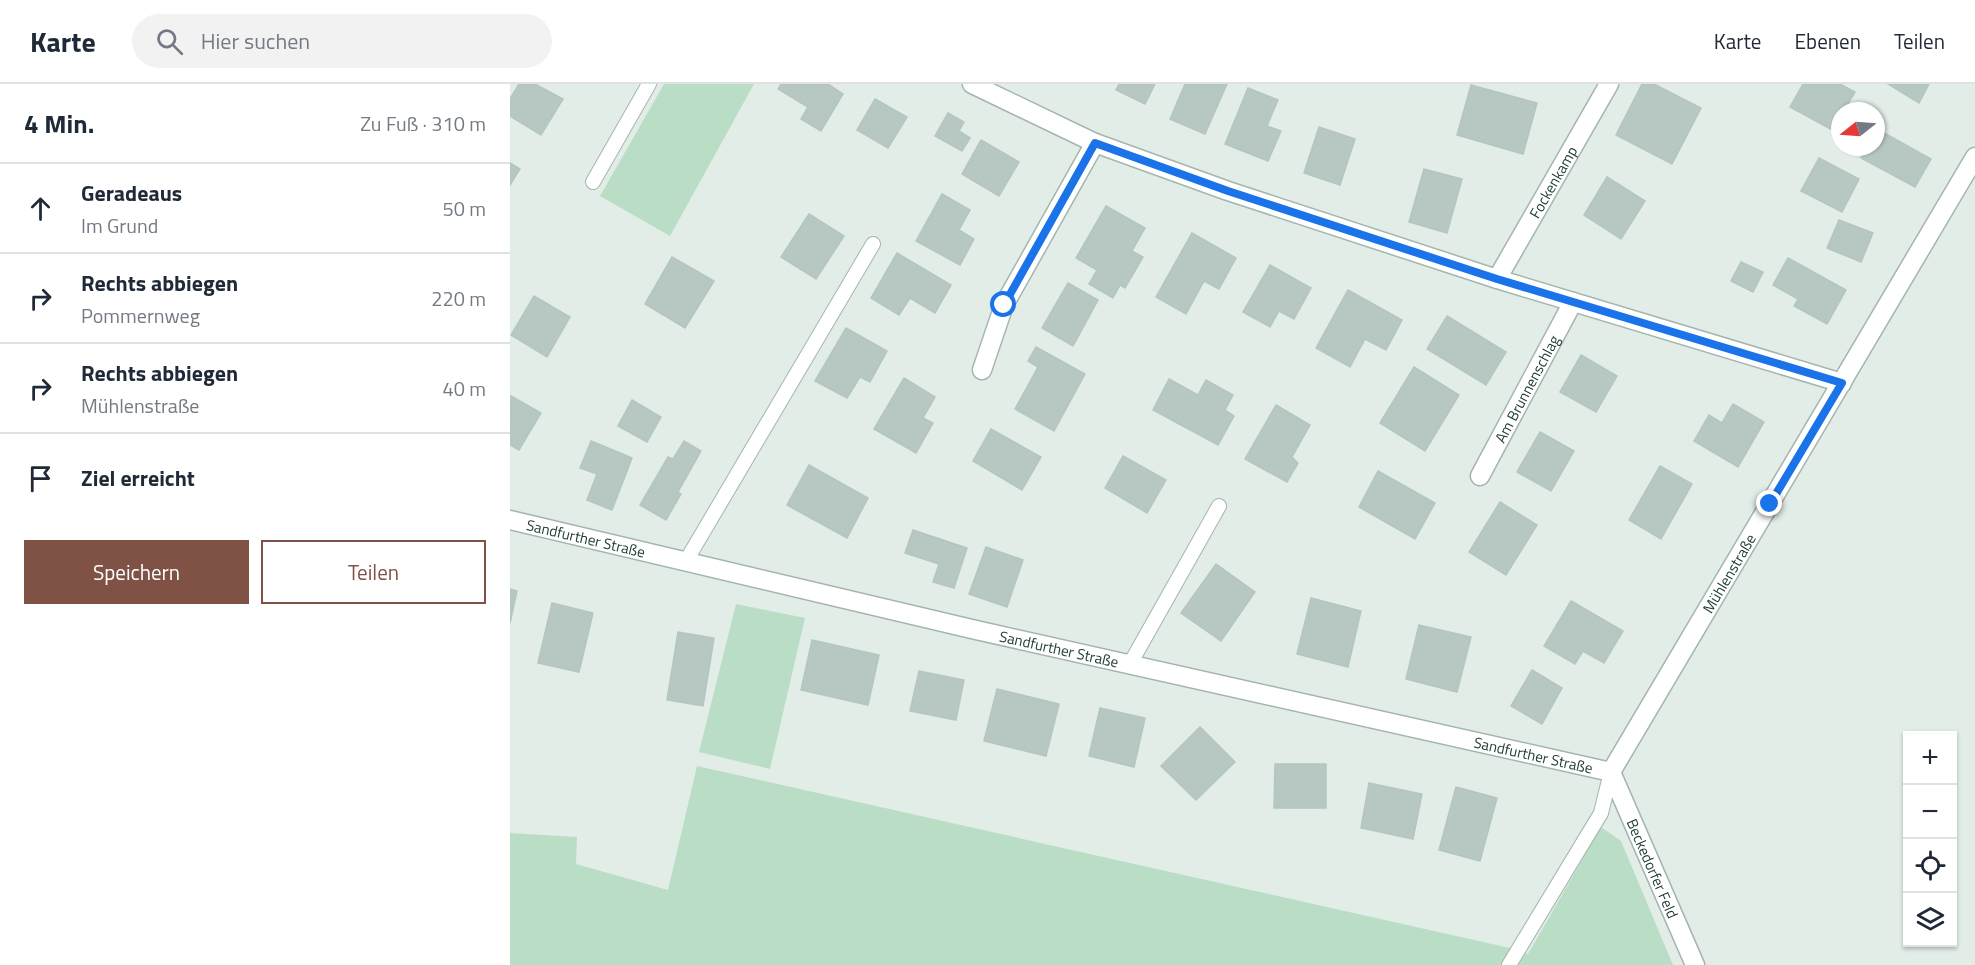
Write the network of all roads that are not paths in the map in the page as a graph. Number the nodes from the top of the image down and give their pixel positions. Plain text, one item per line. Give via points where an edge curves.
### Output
1 (649, 84) edge
2 (972, 84) edge
3 (1610, 84) edge
4 (1095, 143) junction
5 (1975, 157) edge
6 (593, 182) dead end
7 (873, 244) dead end
8 (1497, 279) junction
9 (1573, 302) junction
10 (982, 370) dead end
11 (1842, 383) junction
12 (1480, 476) dead end
13 (1219, 506) dead end
14 (510, 520) edge
15 (686, 561) junction
16 (1130, 664) junction
17 (1611, 772) junction
18 (1509, 965) edge
19 (1695, 965) edge

1 - 6 lane
2 - 4 street
3 - 8 street, Fockenkamp
4 - 8 street
4 - 10 street via 1004,305
5 - 11 street, Mühlenstraße
7 - 15 lane
8 - 9 street
9 - 11 street
9 - 12 street, Am Brunnenschlag
11 - 17 street, Mühlenstraße
13 - 16 lane
14 - 15 street, Sandfurther Straße
15 - 16 street, Sandfurther Straße
16 - 17 street, Sandfurther Straße
17 - 18 lane via 1600,813
17 - 19 street, Beckedorfer Feld

